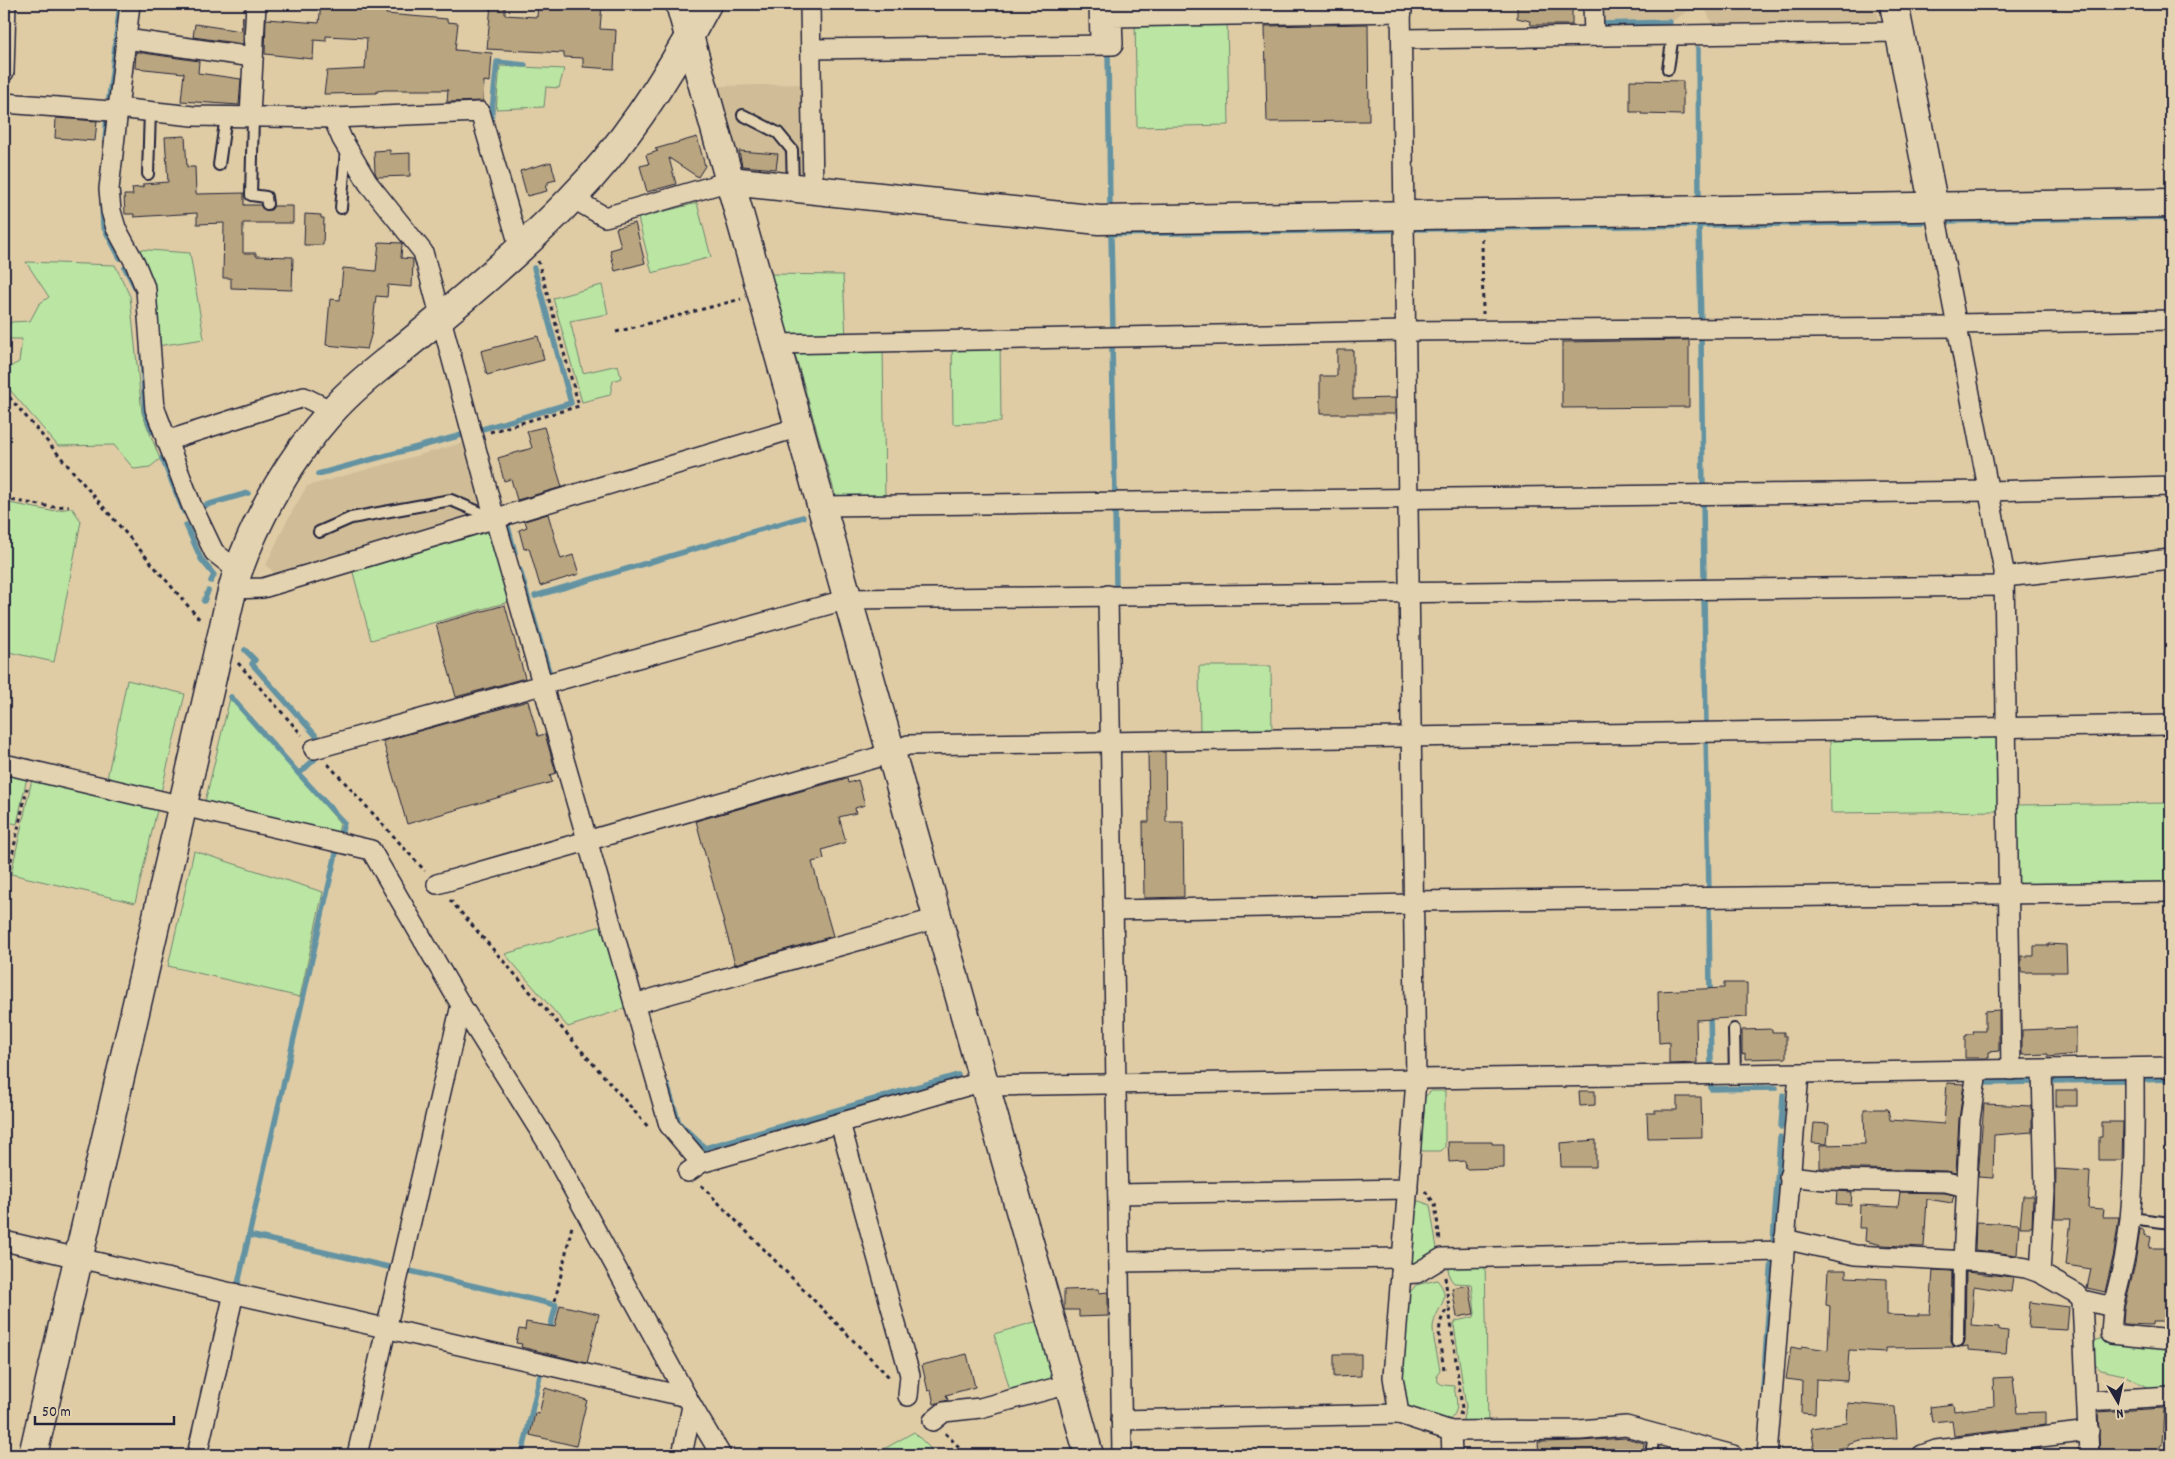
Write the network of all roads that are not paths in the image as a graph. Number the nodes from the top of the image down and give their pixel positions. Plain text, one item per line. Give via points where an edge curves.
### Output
1 (6, 4) edge
2 (130, 4) edge
3 (256, 4) edge
4 (680, 4) edge
5 (707, 4) edge
6 (810, 4) edge
7 (1099, 4) edge
8 (1593, 4) edge
9 (1894, 4) edge
10 (1402, 8) edge
11 (1900, 32) junction
12 (1673, 35) junction
13 (1594, 36) junction
14 (690, 37) junction
15 (126, 38) junction
16 (1402, 39) junction
17 (1100, 45) junction
18 (811, 49) junction
19 (253, 57) junction
20 (1668, 70) dead end
21 (4, 72) edge
22 (4, 103) edge
23 (117, 108) junction
24 (150, 111) junction
25 (743, 115) dead end
26 (226, 116) junction
27 (252, 117) junction
28 (333, 118) junction
29 (346, 146) junction
30 (219, 165) dead end
31 (148, 174) dead end
32 (730, 181) junction
33 (803, 189) junction
34 (572, 198) junction
35 (2171, 203) edge
36 (267, 204) dead end
37 (1934, 207) junction
38 (341, 208) dead end
39 (1405, 215) junction
40 (525, 244) junction
41 (439, 319) junction
42 (2171, 320) edge
43 (1956, 325) junction
44 (1406, 332) junction
45 (776, 344) junction
46 (332, 411) junction
47 (800, 427) junction
48 (166, 441) junction
49 (2171, 486) edge
50 (1989, 491) junction
51 (1408, 498) junction
52 (822, 506) junction
53 (495, 519) junction
54 (320, 532) dead end
55 (2171, 559) edge
56 (236, 580) junction
57 (2004, 582) junction
58 (1410, 592) junction
59 (1108, 595) junction
60 (848, 599) junction
61 (542, 684) junction
62 (2171, 725) edge
63 (2007, 728) junction
64 (1412, 737) junction
65 (1110, 742) junction
66 (314, 749) road end
67 (891, 751) junction
68 (4, 764) edge
69 (182, 805) junction
70 (586, 840) junction
71 (437, 884) road end
72 (2171, 892) edge
73 (2010, 894) junction
74 (1414, 902) junction
75 (1113, 910) junction
76 (938, 918) junction
77 (634, 1004) junction
78 (461, 1005) junction
79 (1734, 1029) dead end
80 (2134, 1068) junction
81 (2171, 1068) edge
82 (2011, 1070) junction
83 (2042, 1070) junction
84 (1977, 1071) junction
85 (1798, 1074) junction
86 (1735, 1075) junction
87 (1416, 1080) junction
88 (984, 1083) junction
89 (1116, 1084) junction
90 (840, 1122) junction
91 (1789, 1176) junction
92 (1966, 1187) junction
93 (1408, 1189) junction
94 (1118, 1194) junction
95 (2130, 1218) junction
96 (2171, 1223) edge
97 (4, 1241) edge
98 (1784, 1245) junction
99 (77, 1258) junction
100 (1961, 1261) junction
101 (1118, 1262) junction
102 (1402, 1266) junction
103 (2040, 1273) junction
104 (234, 1293) junction
105 (2082, 1300) junction
106 (2113, 1306) junction
107 (386, 1328) junction
108 (2171, 1340) edge
109 (1958, 1341) dead end
110 (1069, 1384) junction
111 (908, 1396) road end
112 (2171, 1396) edge
113 (2087, 1400) junction
114 (690, 1401) junction
115 (1400, 1414) junction
116 (1121, 1420) junction
117 (933, 1421) road end
118 (1451, 1431) junction
119 (2089, 1431) junction
120 (1654, 1433) junction
121 (33, 1455) edge
122 (197, 1455) edge
123 (358, 1455) edge
124 (682, 1455) edge
125 (721, 1455) edge
126 (1089, 1455) edge
127 (1122, 1455) edge
128 (1452, 1455) edge
129 (1651, 1455) edge
130 (1733, 1455) edge
131 (1767, 1455) edge
132 (1922, 1455) edge
133 (2090, 1455) edge

1 - 21 street
2 - 15 street
3 - 19 street
4 - 14 street
5 - 14 street
6 - 18 street
7 - 17 street
8 - 13 street
9 - 11 street
10 - 16 street
10 - 17 street via 1112,17 1113,45
11 - 12 street
11 - 37 street
12 - 13 street
12 - 20 lane
13 - 16 street
14 - 32 street
14 - 34 street via 649,104
15 - 19 street
15 - 23 street
16 - 39 street
17 - 18 street
18 - 33 street
19 - 27 street
22 - 23 street via 111,111
23 - 24 street
23 - 48 street via 109,189 111,211 146,290 155,409
24 - 26 street
24 - 31 lane
25 - 33 lane via 778,133 792,150
26 - 27 street
26 - 30 lane
27 - 28 street
27 - 36 lane via 251,195 266,197
28 - 29 street
28 - 40 street via 480,112
29 - 38 lane
29 - 41 street via 368,183 423,252
32 - 33 street
32 - 34 street via 605,217
32 - 45 street
33 - 39 street via 1099,220
34 - 40 street
35 - 37 street
37 - 39 street
37 - 43 street
39 - 44 street
40 - 41 street
41 - 46 street
41 - 53 street
42 - 43 street
43 - 44 street
43 - 50 street
44 - 45 street
44 - 51 street
45 - 47 street
46 - 48 street via 304,397
46 - 56 street via 283,478
47 - 52 street
47 - 53 street
48 - 56 street via 214,552
49 - 50 street
50 - 51 street
50 - 57 street
51 - 52 street
51 - 58 street
52 - 60 street
53 - 54 lane via 451,500 352,518
53 - 56 street via 263,588
53 - 61 street
55 - 57 street
56 - 69 street
57 - 58 street
57 - 63 street
58 - 59 street
58 - 64 street
59 - 60 street
59 - 65 street
60 - 61 street
60 - 67 street
61 - 66 street
61 - 70 street
62 - 63 street
63 - 64 street
63 - 73 street
64 - 65 street
64 - 74 street
65 - 67 street via 908,745
65 - 75 street
67 - 70 street
67 - 76 street
68 - 69 street
69 - 78 street via 371,850
69 - 99 street
70 - 71 street
70 - 77 street
72 - 73 street
73 - 74 street
73 - 82 street
74 - 75 street
74 - 87 street
75 - 89 street
76 - 77 street
76 - 88 street
77 - 90 street via 669,1125 694,1168
78 - 107 street
78 - 114 street via 579,1198
79 - 86 lane
80 - 81 street
80 - 83 street
80 - 95 street via 2134,1162
82 - 83 street
82 - 84 street
83 - 103 street via 2046,1192
84 - 85 street
84 - 92 street
85 - 86 street
85 - 91 street
86 - 87 street
87 - 89 street
87 - 93 street
88 - 89 street
88 - 90 street
88 - 110 street
89 - 94 street
90 - 111 street via 910,1375
91 - 92 street via 1825,1180 1946,1182
91 - 98 street
92 - 100 street
93 - 94 street
93 - 102 street
94 - 101 street
95 - 96 lane
95 - 106 street
97 - 99 street
98 - 100 street via 1855,1255
98 - 102 street via 1442,1258 1417,1273
98 - 131 street
99 - 104 street
99 - 121 street
100 - 103 street via 2026,1268
100 - 109 lane
101 - 102 street
101 - 116 street
102 - 115 street via 1393,1377
103 - 105 street
104 - 107 street
104 - 122 street
105 - 106 street
105 - 113 street
106 - 108 street via 2111,1334
107 - 114 street
107 - 123 street
110 - 117 street via 980,1408 944,1412
110 - 126 street
112 - 113 street
113 - 119 street
114 - 124 street
114 - 125 street
115 - 116 street
115 - 118 street
116 - 127 street
118 - 120 street via 1580,1430 1626,1426
118 - 128 street
119 - 132 street via 1936,1450
119 - 133 street
120 - 129 lane
120 - 130 street

